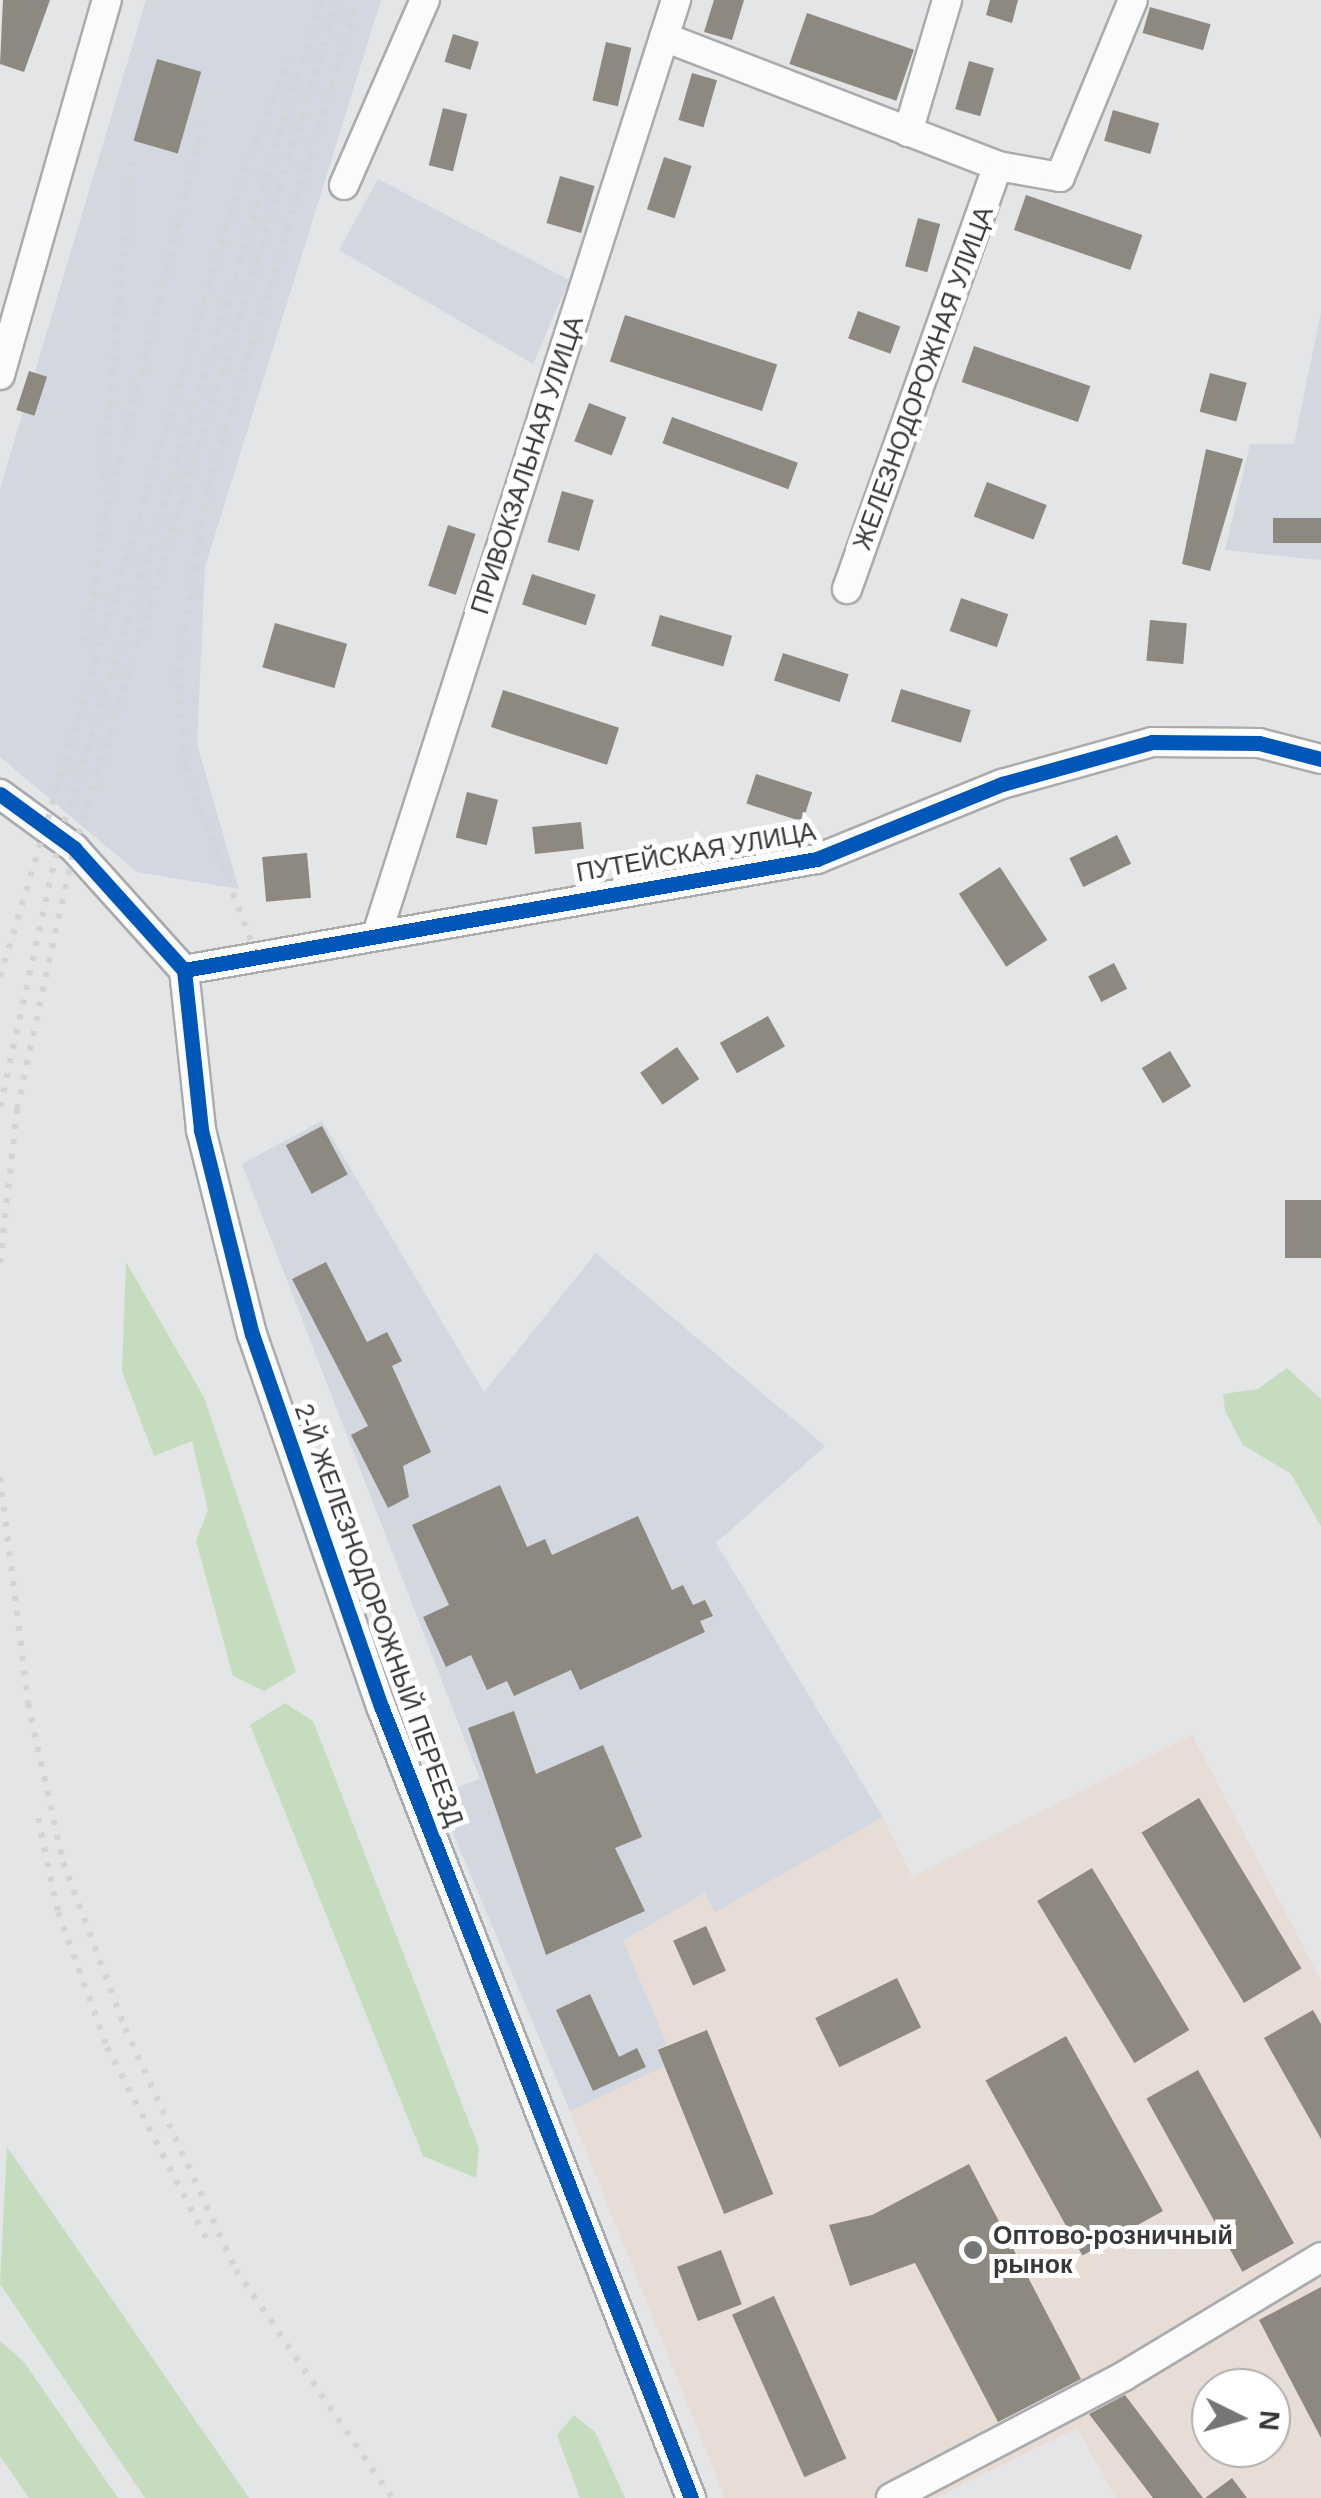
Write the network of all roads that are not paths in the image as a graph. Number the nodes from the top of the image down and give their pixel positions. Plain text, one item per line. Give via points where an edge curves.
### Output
1 (107, 0) edge
2 (425, 0) edge
3 (676, 0) edge
4 (947, 0) edge
5 (1133, 0) edge
6 (664, 38) junction
7 (908, 132) junction
8 (998, 166) junction
9 (344, 185) dead end
10 (0, 375) edge
11 (847, 589) dead end
12 (1321, 759) edge
13 (0, 794) edge
14 (378, 931) junction
15 (184, 970) junction
16 (1321, 2257) edge
17 (691, 2498) edge
18 (891, 2498) edge

1 - 10 street
2 - 9 street
3 - 6 street, ПРИВОКЗАЛЬНАЯ УЛИЦА
4 - 7 street
5 - 8 street via 1060,177
6 - 7 street
6 - 14 street, ПРИВОКЗАЛЬНАЯ УЛИЦА
7 - 8 street
8 - 11 street, ЖЕЛЕЗНОДОРОЖНАЯ УЛИЦА
12 - 14 street, ПУТЕЙСКАЯ УЛИЦА via 1259,743 1152,742 1002,784 818,859
13 - 15 street via 74,848
14 - 15 street, ПУТЕЙСКАЯ УЛИЦА
15 - 17 street, 2-Й ЖЕЛЕЗНОДОРОЖНЫЙ ПЕРЕЕЗД via 201,1130 252,1334 381,1706
16 - 18 street via 1124,2376

